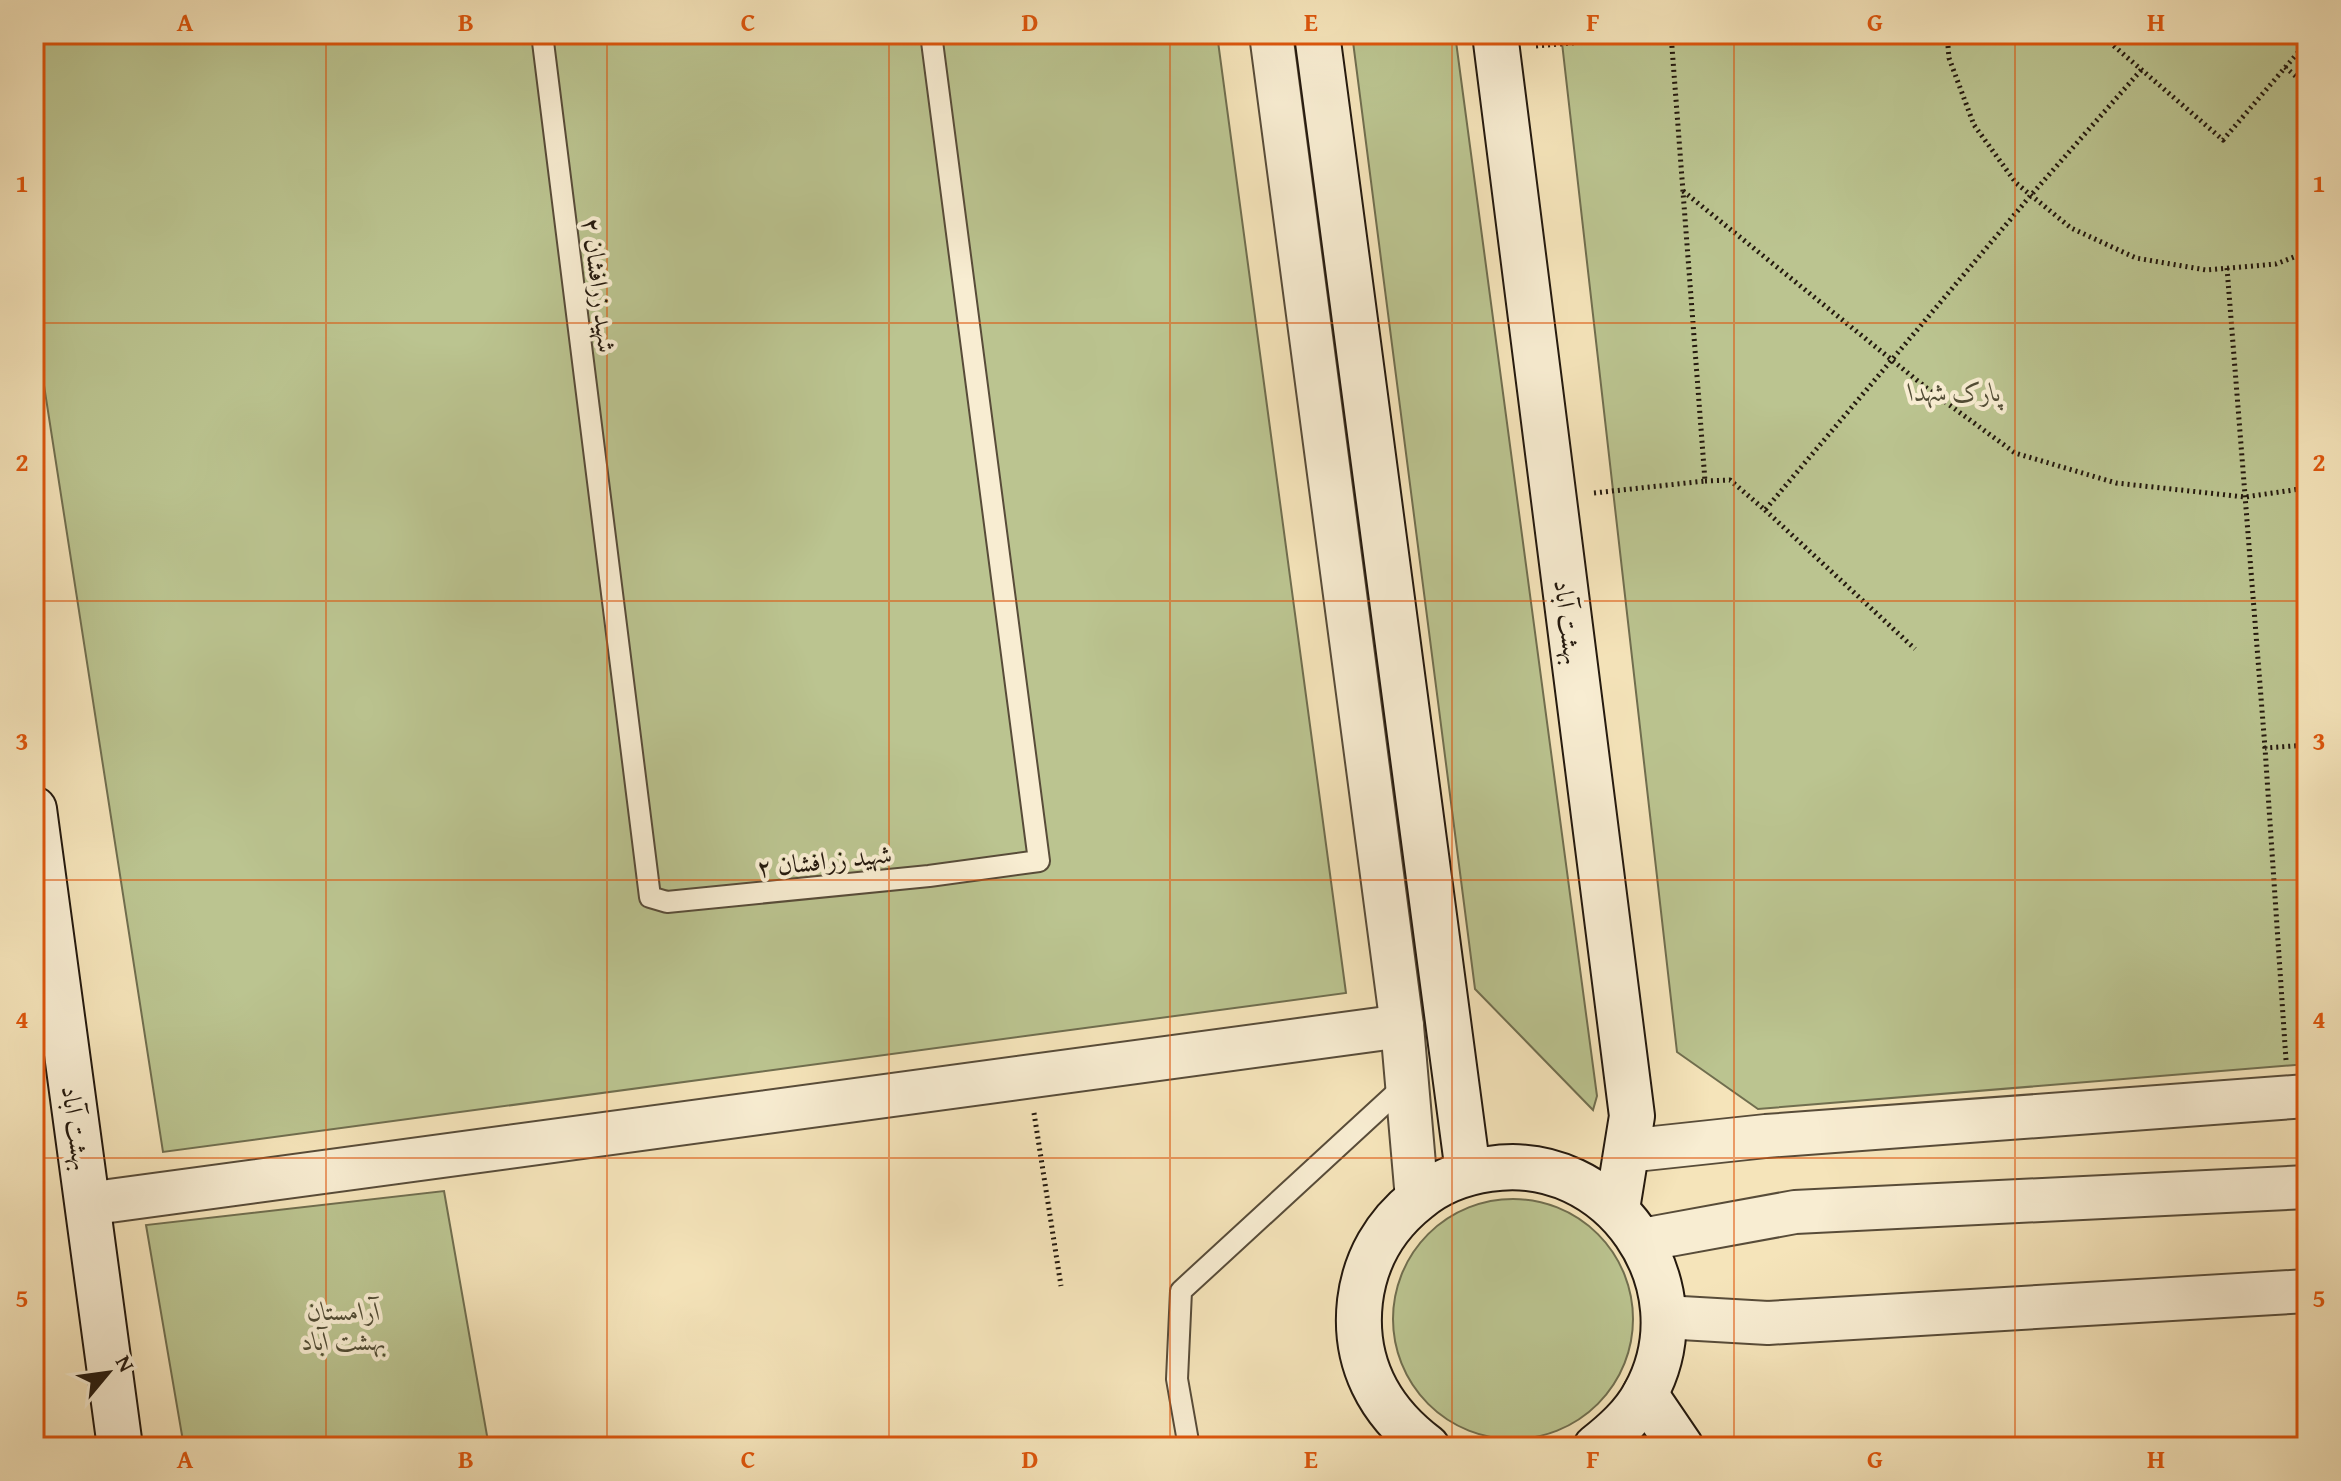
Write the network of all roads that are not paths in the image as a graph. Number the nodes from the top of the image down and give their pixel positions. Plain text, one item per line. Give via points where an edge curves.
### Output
1 (542, 34) edge
2 (931, 34) edge
3 (1271, 34) edge
4 (1317, 34) edge
5 (1496, 42) edge
6 (34, 809) edge
7 (1402, 1026) junction
8 (1407, 1083) junction
9 (2298, 1097) edge
10 (1626, 1151) junction
11 (1468, 1172) junction
12 (2307, 1187) edge
13 (1417, 1199) junction
14 (87, 1204) junction
15 (1629, 1225) junction
16 (2307, 1291) edge
17 (1664, 1317) junction
18 (1645, 1394) junction
19 (120, 1447) edge
20 (1189, 1447) edge
21 (1427, 1447) edge
22 (1596, 1447) edge
23 (1681, 1447) edge

1 - 2 lane, شهید زرافشان ۲ via 650,897 667,902 1039,861
3 - 7 street
4 - 11 street
5 - 10 street, بهشت آباد via 1632,1116
6 - 14 street, بهشت آباد
7 - 8 street
7 - 14 street
8 - 13 street
8 - 20 lane via 1181,1291 1177,1379
9 - 10 street
10 - 15 street, بهشت آباد
11 - 13 street
11 - 15 street via 1507,1166 1547,1170 1585,1185
12 - 15 street
13 - 21 street via 1376,1245 1362,1283 1358,1323 1364,1362 1380,1399 1404,1430
14 - 19 street, بهشت آباد
15 - 17 street via 1658,1277
16 - 17 street via 1768,1323
17 - 18 street via 1660,1356
18 - 22 street via 1622,1426
18 - 23 street

